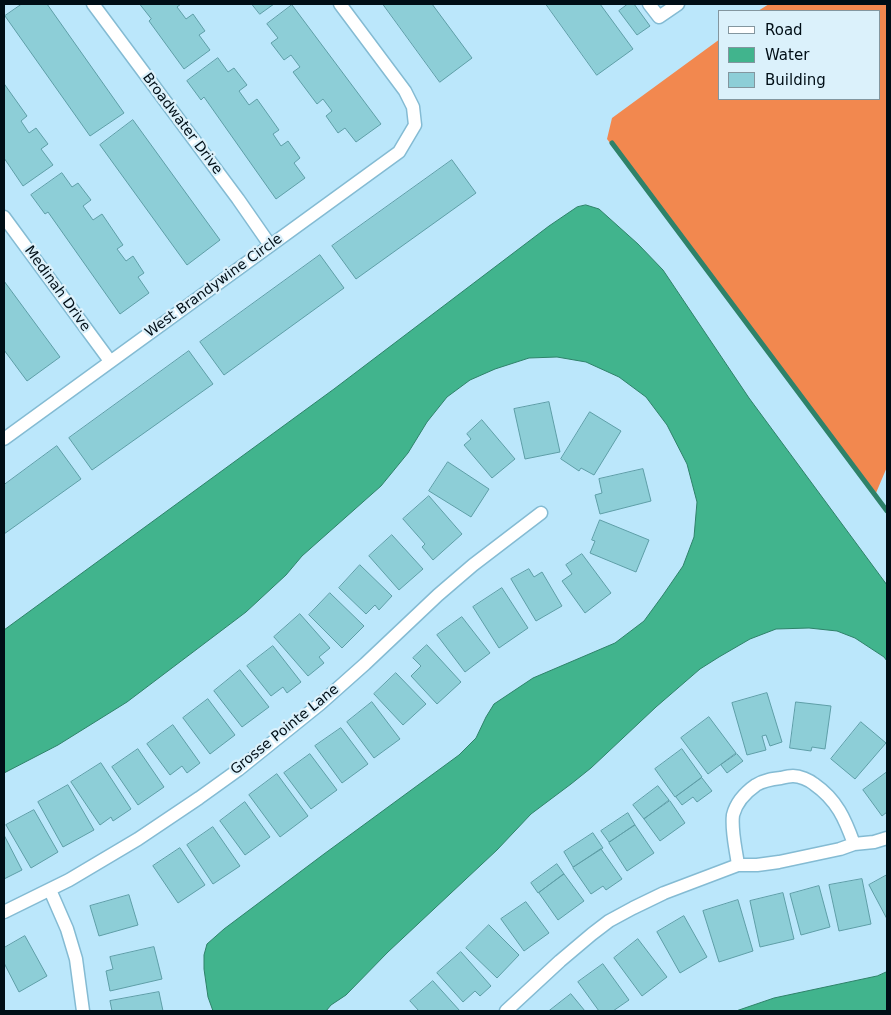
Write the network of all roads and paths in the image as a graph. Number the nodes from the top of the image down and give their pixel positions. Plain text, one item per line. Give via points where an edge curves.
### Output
1 (93, 4) edge
2 (340, 4) edge
3 (649, 4) edge
4 (678, 4) edge
5 (4, 217) edge
6 (270, 245) junction
7 (110, 361) junction
8 (4, 439) edge
9 (541, 513) dead end
10 (887, 838) edge
11 (854, 844) junction
12 (738, 865) junction
13 (50, 890) junction
14 (4, 912) edge
15 (83, 1011) edge
16 (506, 1011) edge

1 - 6 street, Broadwater Drive
2 - 6 street, West Brandywine Circle via 405,91 413,107 415,124 399,152
3 - 4 street via 659,17
5 - 7 street, Medinah Drive
6 - 7 street, West Brandywine Circle
7 - 8 street, West Brandywine Circle
9 - 13 street, Grosse Pointe Lane via 473,565 320,704 238,770 138,839
10 - 11 street
11 - 12 street via 779,862
11 - 12 street via 842,815 822,790 794,776 765,780 737,804 733,826
12 - 16 street via 664,892 609,921
13 - 14 street, Grosse Pointe Lane
13 - 15 street via 76,959

